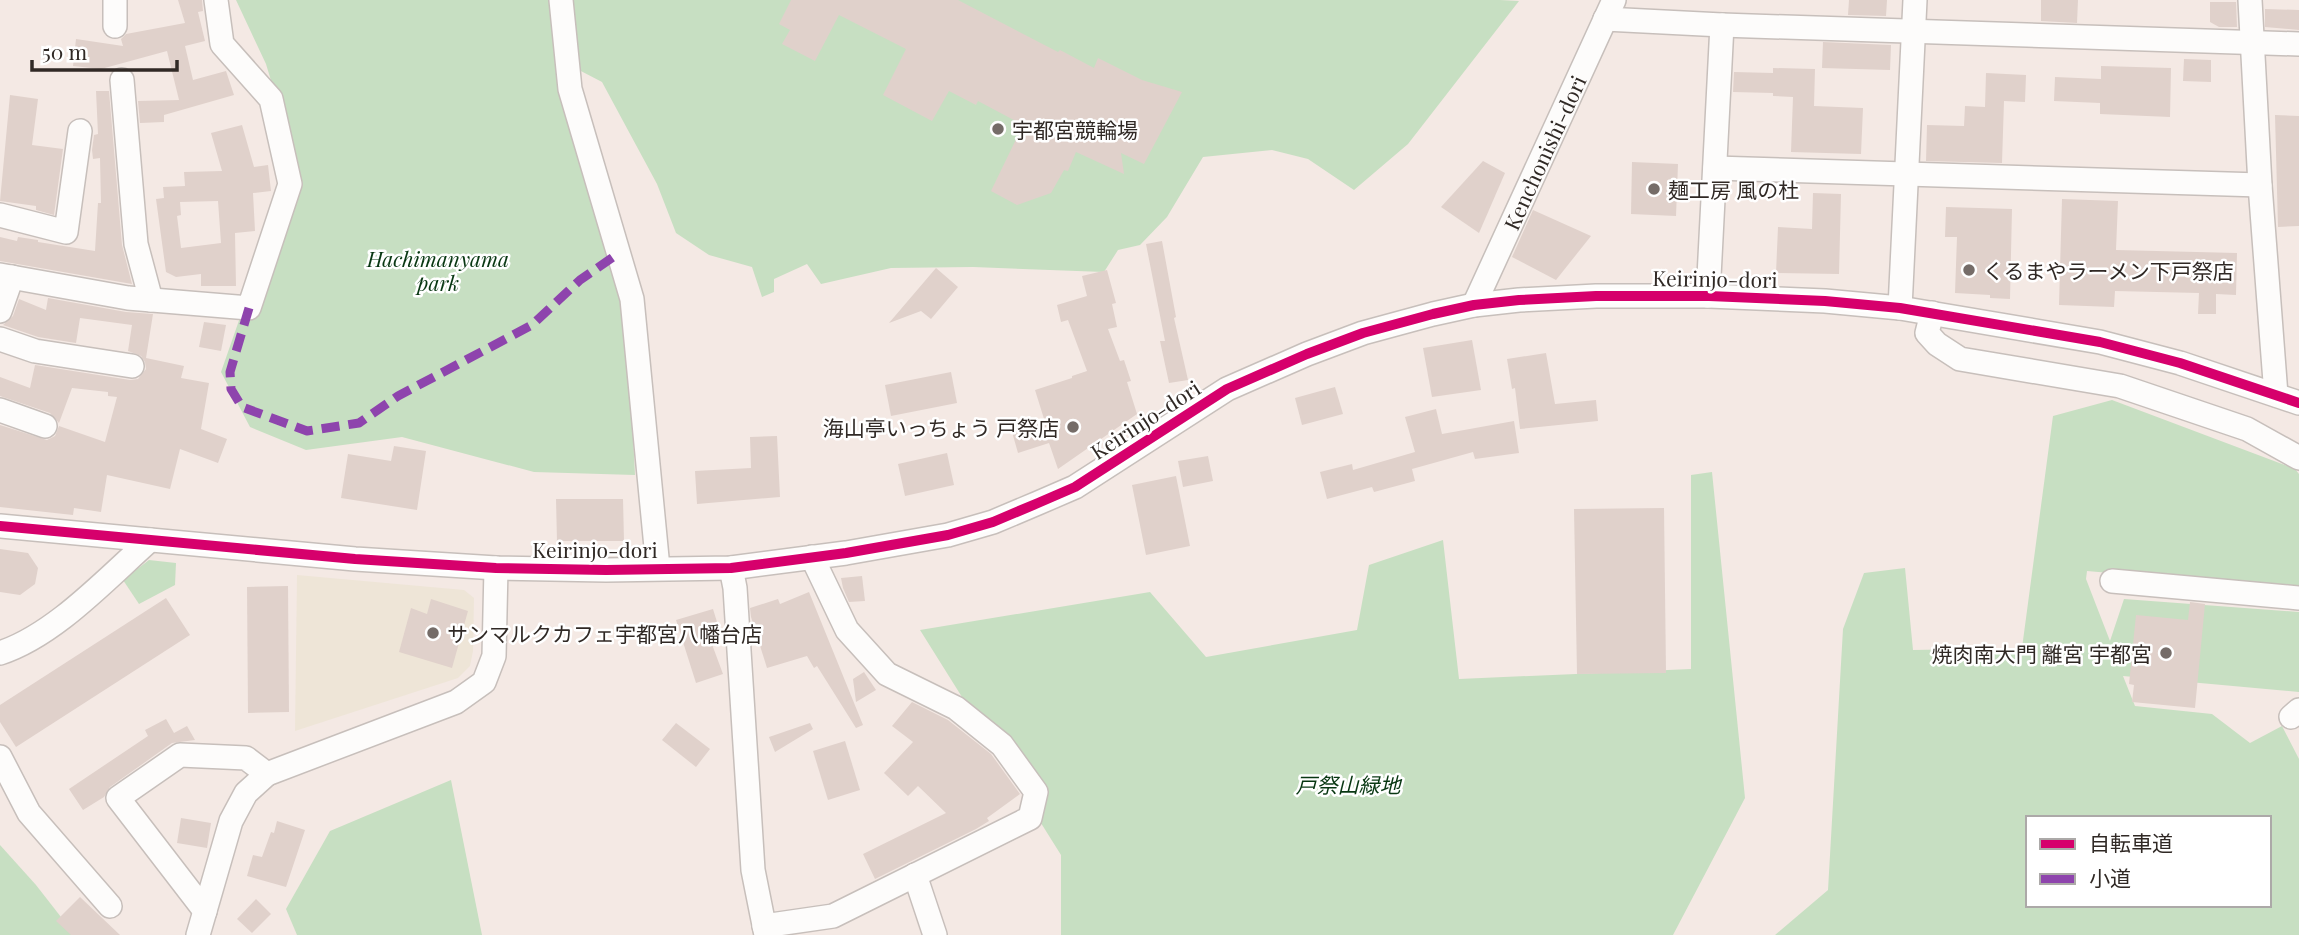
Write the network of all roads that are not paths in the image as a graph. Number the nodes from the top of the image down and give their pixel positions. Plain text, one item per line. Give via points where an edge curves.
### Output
1 (115, 0) edge
2 (216, 0) edge
3 (561, 0) edge
4 (1915, 0) edge
5 (2250, 0) edge
6 (1609, 10) edge
7 (1722, 25) junction
8 (115, 26) dead end
9 (1914, 32) junction
10 (2253, 43) junction
11 (2299, 44) edge
12 (122, 80) dead end
13 (80, 131) dead end
14 (1715, 167) junction
15 (1906, 174) junction
16 (2260, 185) junction
17 (0, 215) edge
18 (6, 276) edge
19 (1708, 296) junction
20 (151, 300) junction
21 (1474, 305) junction
22 (1900, 308) junction
23 (0, 311) edge
24 (1932, 313) junction
25 (0, 339) edge
26 (132, 366) dead end
27 (2276, 395) junction
28 (2299, 403) edge
29 (0, 410) edge
30 (45, 426) dead end
31 (2299, 458) edge
32 (0, 526) edge
33 (150, 540) junction
34 (812, 557) junction
35 (496, 568) junction
36 (658, 568) junction
37 (731, 568) junction
38 (2112, 581) dead end
39 (2299, 598) edge
40 (0, 653) edge
41 (0, 757) edge
42 (267, 774) junction
43 (915, 875) junction
44 (110, 906) dead end
45 (205, 911) junction
46 (765, 930) edge
47 (198, 935) edge
48 (935, 935) edge

1 - 8 street
2 - 20 street via 222,44 271,99 290,184 249,308
3 - 36 street via 570,89 632,299
4 - 9 street
5 - 10 street
6 - 7 street
6 - 21 street, Kenchonishi-dori
7 - 9 street
7 - 14 street
9 - 10 street
9 - 15 street
10 - 11 street
10 - 16 street
12 - 20 street via 136,244
13 - 17 street via 66,232
14 - 15 street
14 - 19 street
15 - 16 street
15 - 22 street
16 - 27 street
18 - 20 street
18 - 23 street
19 - 21 street, Keirinjo-dori via 1596,296
19 - 22 street, Keirinjo-dori
21 - 34 street, Keirinjo-dori via 1363,333 1265,370 1188,412 1075,487 993,522 948,535
22 - 24 street, Keirinjo-dori
24 - 27 street, Keirinjo-dori via 2111,345
24 - 31 street via 1927,333 1960,359 2120,386 2248,429
25 - 26 street via 35,351
27 - 28 street, Keirinjo-dori
29 - 30 street
32 - 33 street, Keirinjo-dori
33 - 35 street, Keirinjo-dori
33 - 40 street via 49,628
34 - 37 street, Keirinjo-dori
34 - 43 street via 847,630 887,674 956,708 1002,745 1036,792 1030,818
35 - 36 street, Keirinjo-dori
35 - 42 street via 494,656 484,682 456,702
36 - 37 street, Keirinjo-dori
37 - 46 street via 753,870
38 - 39 street
41 - 44 street via 29,813
42 - 45 street via 246,793 230,821
42 - 45 street via 246,758 180,755 118,798
43 - 46 street via 833,916
43 - 48 street
45 - 47 street

